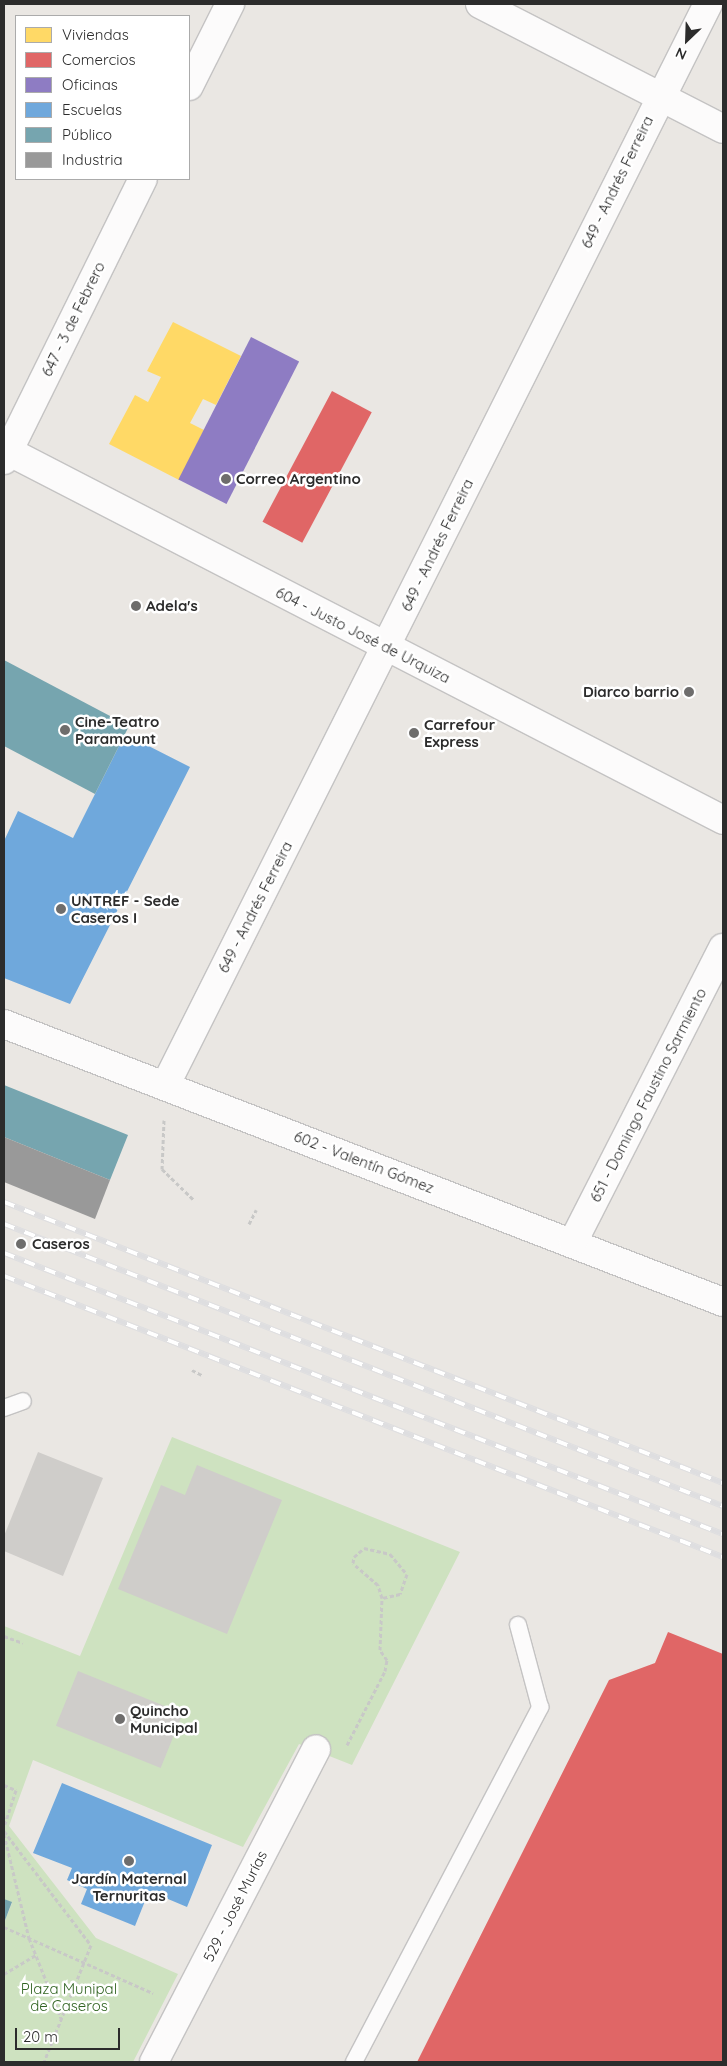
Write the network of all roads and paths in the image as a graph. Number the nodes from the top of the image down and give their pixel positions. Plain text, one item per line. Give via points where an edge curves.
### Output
1 (230, 4) edge
2 (480, 4) edge
3 (708, 4) edge
4 (190, 84) edge
5 (660, 96) junction
6 (723, 129) edge
7 (142, 180) edge
8 (5, 453) edge
9 (386, 648) junction
10 (723, 820) edge
11 (723, 948) edge
12 (4, 1024) edge
13 (165, 1086) junction
14 (194, 1200) dead end
15 (256, 1210) dead end
16 (249, 1224) dead end
17 (573, 1242) junction
18 (723, 1302) edge
19 (192, 1370) dead end
20 (202, 1375) dead end
21 (23, 1401) dead end
22 (4, 1408) edge
23 (382, 1598) junction
24 (518, 1625) dead end
25 (4, 1636) edge
26 (23, 1643) dead end
27 (316, 1750) joint
28 (4, 1785) edge
29 (4, 1826) edge
30 (4, 1833) edge
31 (4, 1927) edge
32 (28, 1938) junction
33 (36, 1955) junction
34 (85, 1961) junction
35 (4, 1974) edge
36 (183, 2007) junction
37 (61, 2018) junction
38 (44, 2062) edge
39 (154, 2062) edge
40 (354, 2062) edge

1 - 4 street
2 - 5 street
3 - 5 street, 649 - Andrés Ferreira
5 - 6 street
5 - 9 street, 649 - Andrés Ferreira
7 - 8 street, 647 - 3 de Febrero
8 - 9 street, 604 - Justo José de Urquiza
9 - 10 street, 604 - Justo José de Urquiza
9 - 13 street, 649 - Andrés Ferreira
11 - 17 street, 651 - Domingo Faustino Sarmiento
12 - 13 street, 602 - Valentín Gómez
13 - 14 path via 162,1169
13 - 17 street, 602 - Valentín Gómez
15 - 16 path
17 - 18 street, 602 - Valentín Gómez
19 - 20 path
21 - 22 lane
23 - 23 path via 371,1576 353,1563 354,1556 364,1548 390,1554 407,1574 400,1594
23 - 27 path via 380,1650 387,1660 386,1671 343,1754 320,1743
24 - 40 lane via 540,1707
25 - 26 path
27 - 36 street, 529 - José Murías
28 - 29 path via 16,1790
30 - 32 path
30 - 34 path via 91,1945
31 - 32 path
32 - 33 path
32 - 34 path
33 - 35 path
33 - 37 path
34 - 36 path
34 - 37 path
36 - 39 street, 529 - José Murías
37 - 38 path

